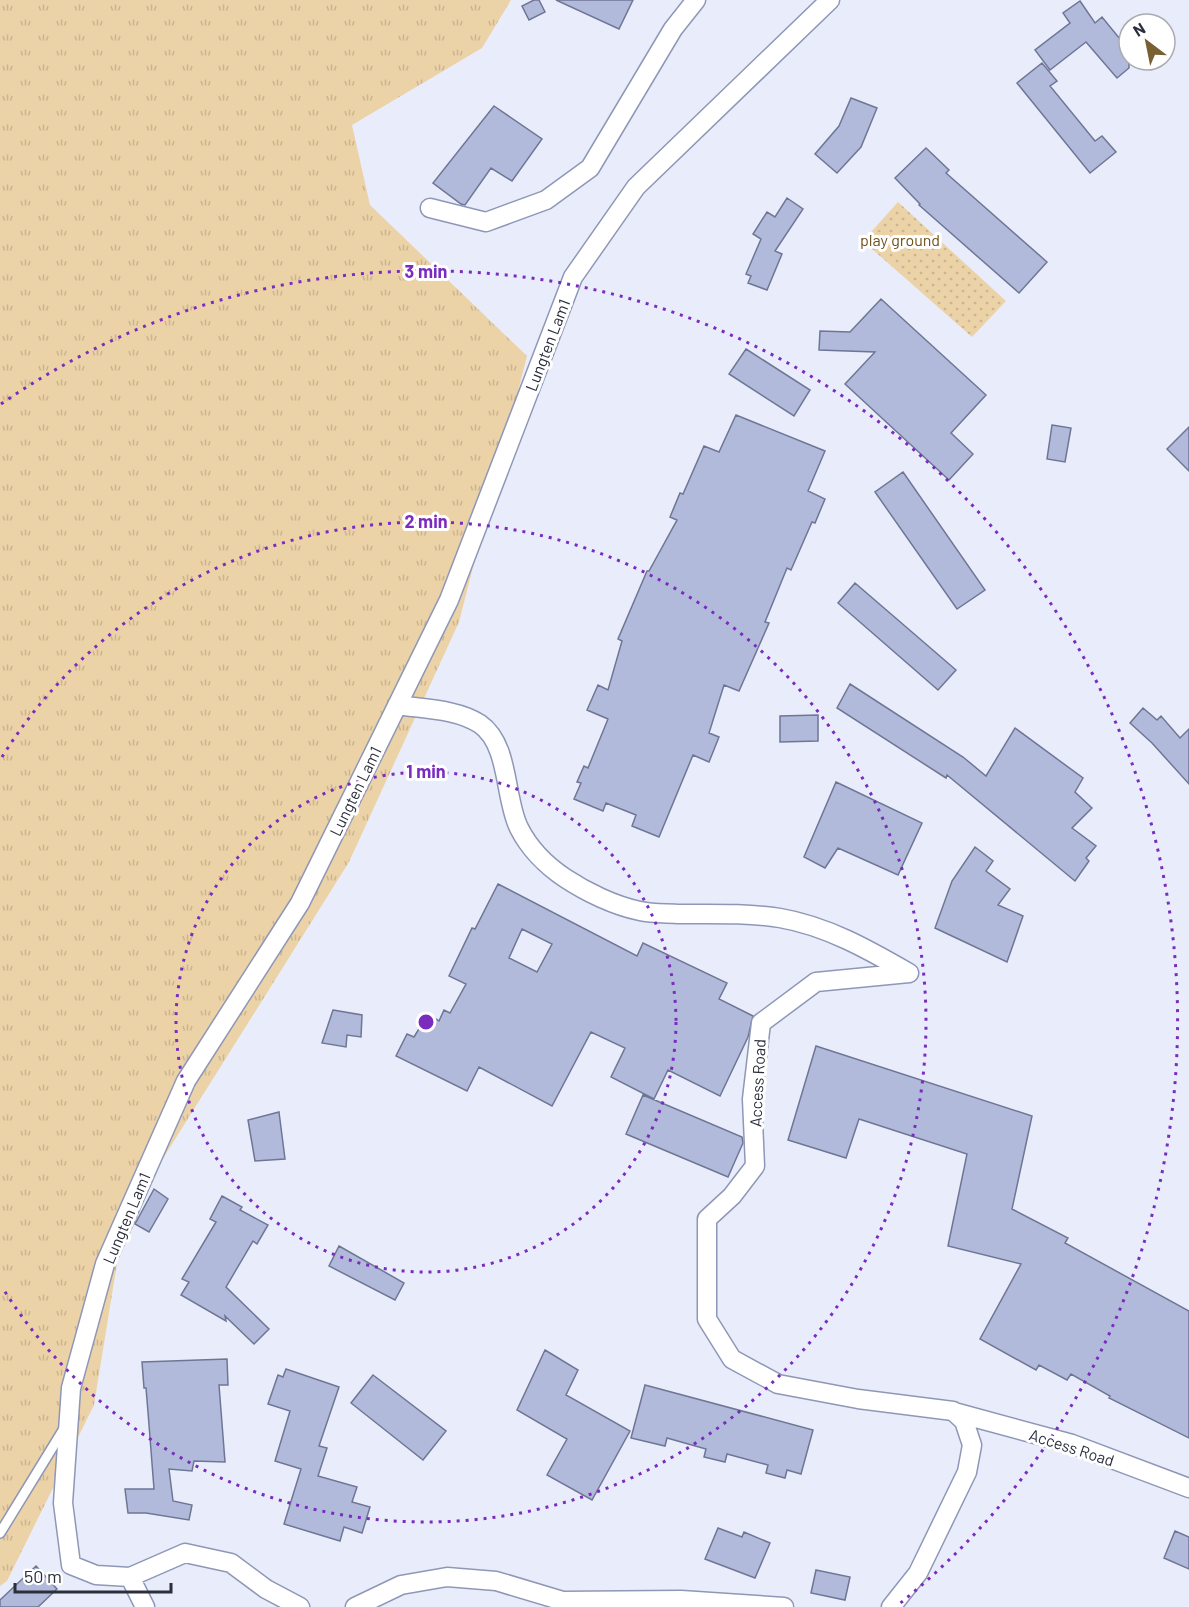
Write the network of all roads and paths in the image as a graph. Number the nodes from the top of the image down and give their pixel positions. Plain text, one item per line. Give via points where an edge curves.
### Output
1 (696, 0) edge
2 (830, 0) edge
3 (430, 208) dead end
4 (397, 705) junction
5 (953, 1411) junction
6 (69, 1420) junction
7 (1189, 1488) edge
8 (0, 1533) edge
9 (130, 1576) junction
10 (145, 1607) edge
11 (300, 1607) edge
12 (355, 1607) edge
13 (784, 1607) edge
14 (891, 1607) edge

1 - 3 street via 673,28 590,168 546,200 486,222
2 - 4 street, Lungten Lam1 via 636,187 573,277 449,600
4 - 5 street, Access Road via 455,713 489,731 498,744 519,828 550,867 587,891 640,911 782,918 828,931 909,974 816,982 761,1023 753,1099 755,1166 708,1220 706,1319 732,1359 778,1384
4 - 6 street, Lungten Lam1 via 300,903 186,1081 105,1264 71,1388
5 - 7 street, Access Road via 1072,1444
5 - 14 street via 964,1421 972,1445 967,1472 918,1573
6 - 8 lane
6 - 9 street, Lungten Lam1 via 63,1503 71,1565 96,1575
9 - 10 street
9 - 11 street via 185,1553 231,1563 266,1589
12 - 13 street via 400,1585 447,1576 496,1581 563,1601 681,1600

